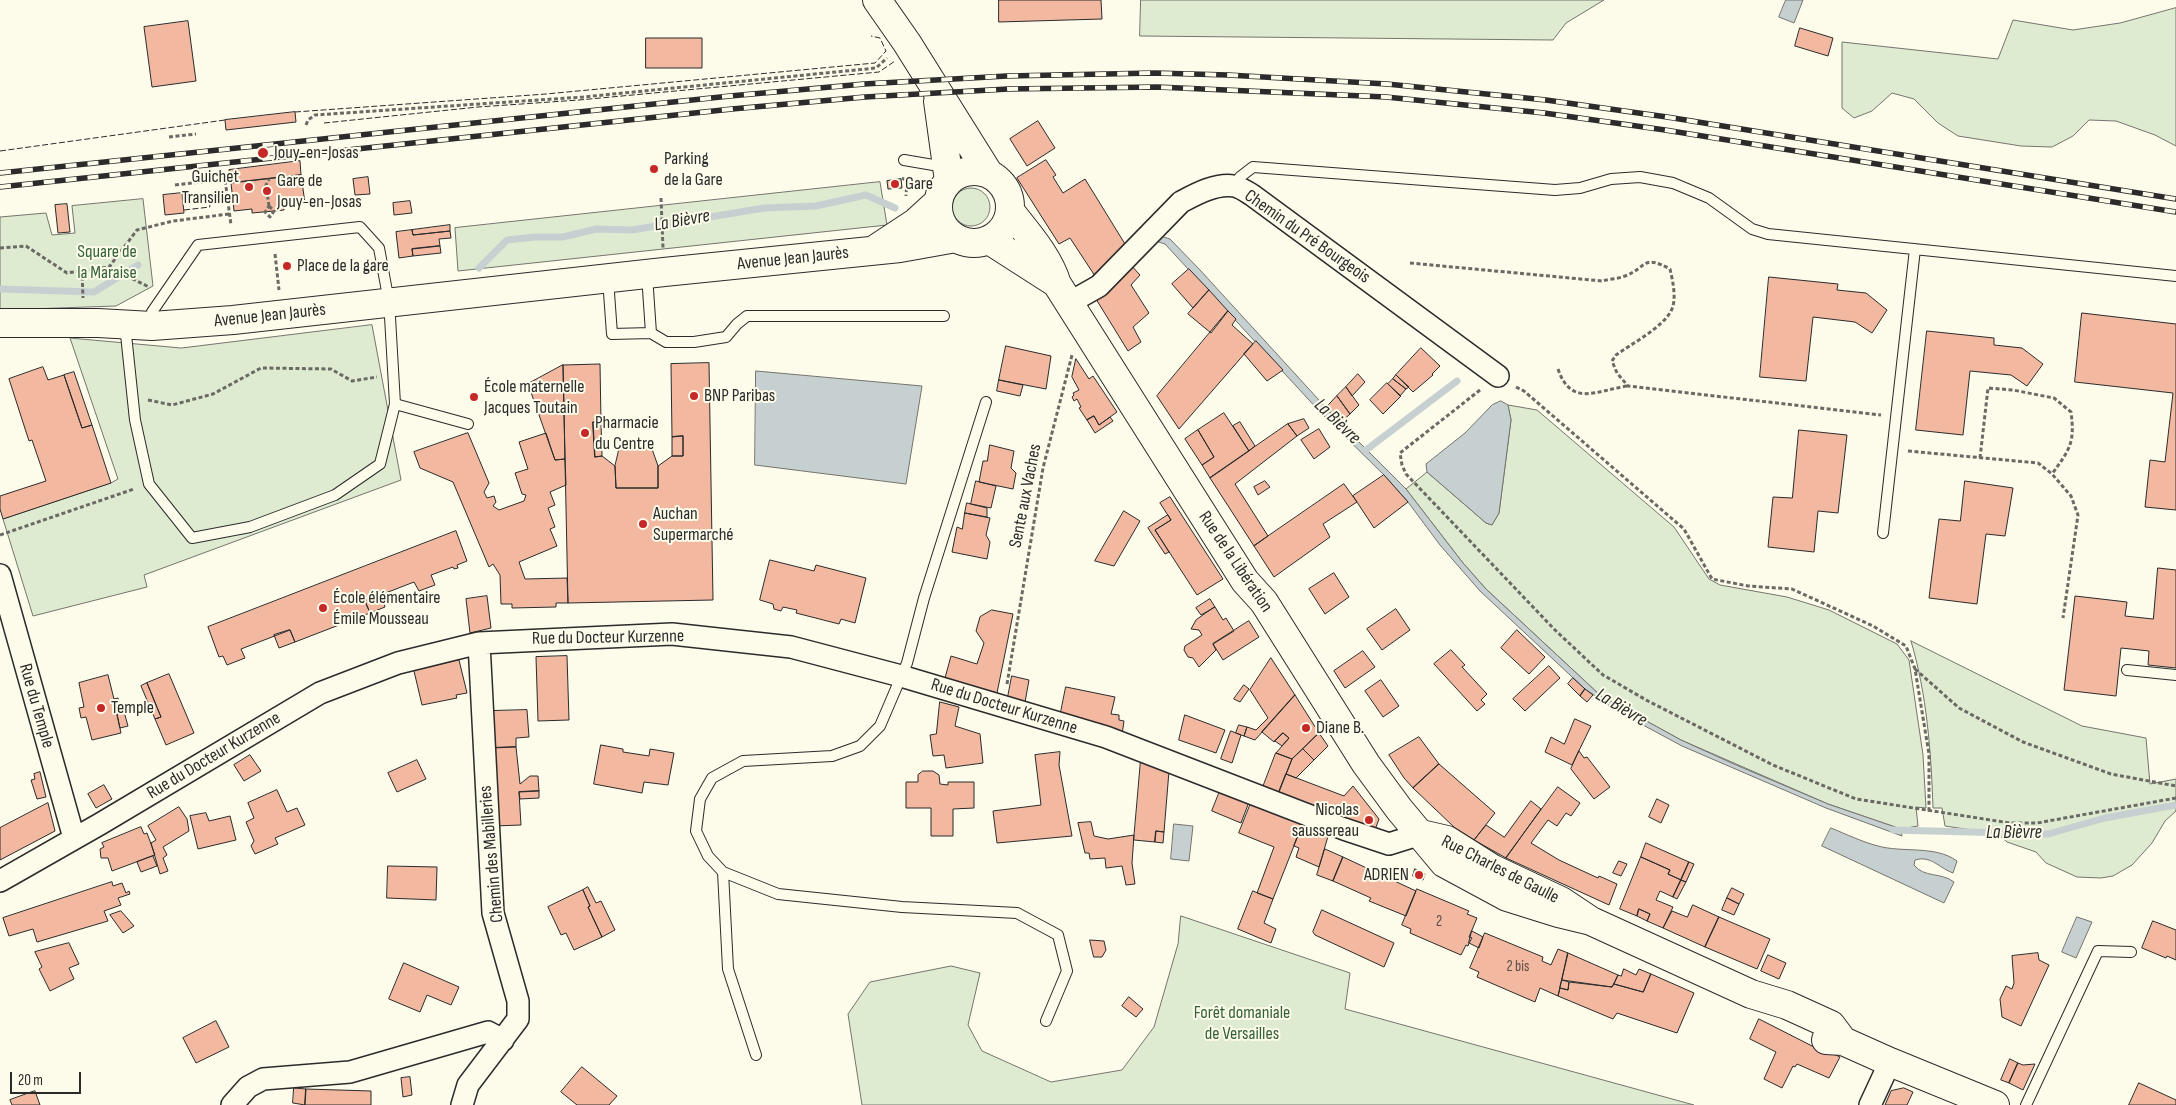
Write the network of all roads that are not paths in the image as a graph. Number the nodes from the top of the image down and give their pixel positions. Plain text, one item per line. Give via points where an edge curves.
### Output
1 (877, 0) edge
2 (937, 92) junction
3 (904, 160) dead end
4 (989, 174) junction
5 (945, 183) junction
6 (1234, 186) junction
7 (1010, 211) junction
8 (956, 238) junction
9 (989, 240) junction
10 (1915, 249) junction
11 (873, 250) junction
12 (653, 273) junction
13 (2176, 276) edge
14 (609, 286) junction
15 (1063, 293) junction
16 (389, 310) junction
17 (944, 316) dead end
18 (0, 323) edge
19 (125, 325) junction
20 (152, 326) junction
21 (651, 332) junction
22 (1498, 376) road end
23 (986, 402) dead end
24 (396, 404) junction
25 (468, 424) dead end
26 (1883, 533) dead end
27 (0, 575) edge
28 (479, 643) junction
29 (2126, 670) dead end
30 (901, 676) junction
31 (2176, 676) edge
32 (1421, 834) junction
33 (74, 838) junction
34 (723, 872) junction
35 (0, 881) edge
36 (2130, 952) dead end
37 (1046, 1021) dead end
38 (504, 1040) junction
39 (756, 1055) dead end
40 (1890, 1062) junction
41 (232, 1105) edge
42 (462, 1105) edge
43 (1870, 1105) edge
44 (1995, 1105) edge
45 (2026, 1105) edge

1 - 2 main road
2 - 4 main road
2 - 5 main road
3 - 5 lane
4 - 5 main road via 968,171
4 - 7 main road via 1007,191
5 - 8 main road via 938,213 942,224
5 - 11 main road via 915,223
6 - 10 lane via 1253,168 1555,190 1640,177 1672,183 1709,198 1752,228 1768,234
6 - 15 street, Chemin du Pré Bourgeois via 1214,188 1181,202 1099,286
6 - 22 street, Chemin du Pré Bourgeois via 1252,194
7 - 9 main road via 1001,232
7 - 15 main road, Rue de la Libération via 1042,252
8 - 9 main road via 968,243
8 - 11 main road, Avenue Jean Jaurès
9 - 15 main road, Rue de la Libération
10 - 13 lane
10 - 26 lane
11 - 12 main road, Avenue Jean Jaurès via 713,267 665,285
12 - 14 main road, Avenue Jean Jaurès
12 - 21 lane
14 - 16 main road, Avenue Jean Jaurès via 540,286
14 - 21 lane via 612,334
15 - 32 main road, Rue de la Libération via 1245,581 1264,602 1366,764
16 - 20 main road, Avenue Jean Jaurès
16 - 20 lane via 379,248 360,227 198,245 152,312
16 - 24 lane
17 - 21 lane via 747,316 726,338 694,342 666,342
18 - 19 main road, Avenue Jean Jaurès
19 - 20 main road, Avenue Jean Jaurès
19 - 24 lane via 135,420 149,484 192,538 250,527 335,495 380,464
23 - 30 lane
24 - 25 lane
27 - 33 street, Rue du Temple
28 - 30 street, Rue du Docteur Kurzenne via 672,634 791,647
28 - 33 street, Rue du Docteur Kurzenne via 398,663 320,694
28 - 38 street, Chemin des Mabilleries via 492,912 518,1000 518,1019
29 - 31 lane
30 - 32 street, Rue du Docteur Kurzenne via 1106,738 1389,844
30 - 34 lane via 880,726 860,746 832,756 743,761 712,778 700,799 696,831 708,856
32 - 40 main road, Rue Charles de Gaulle via 1444,863 1507,897 1592,921 1751,994 1779,1018 1824,1040 1843,1041
33 - 35 street, Rue du Docteur Kurzenne
34 - 37 lane via 778,894 902,907 1017,913 1058,935 1067,972
34 - 39 lane via 728,969
36 - 45 lane via 2098,951
38 - 41 street via 488,1032 350,1072 263,1079 248,1088
38 - 42 street, Chemin des Mabilleries via 468,1085
40 - 43 street
40 - 44 main road, Rue Charles de Gaulle

